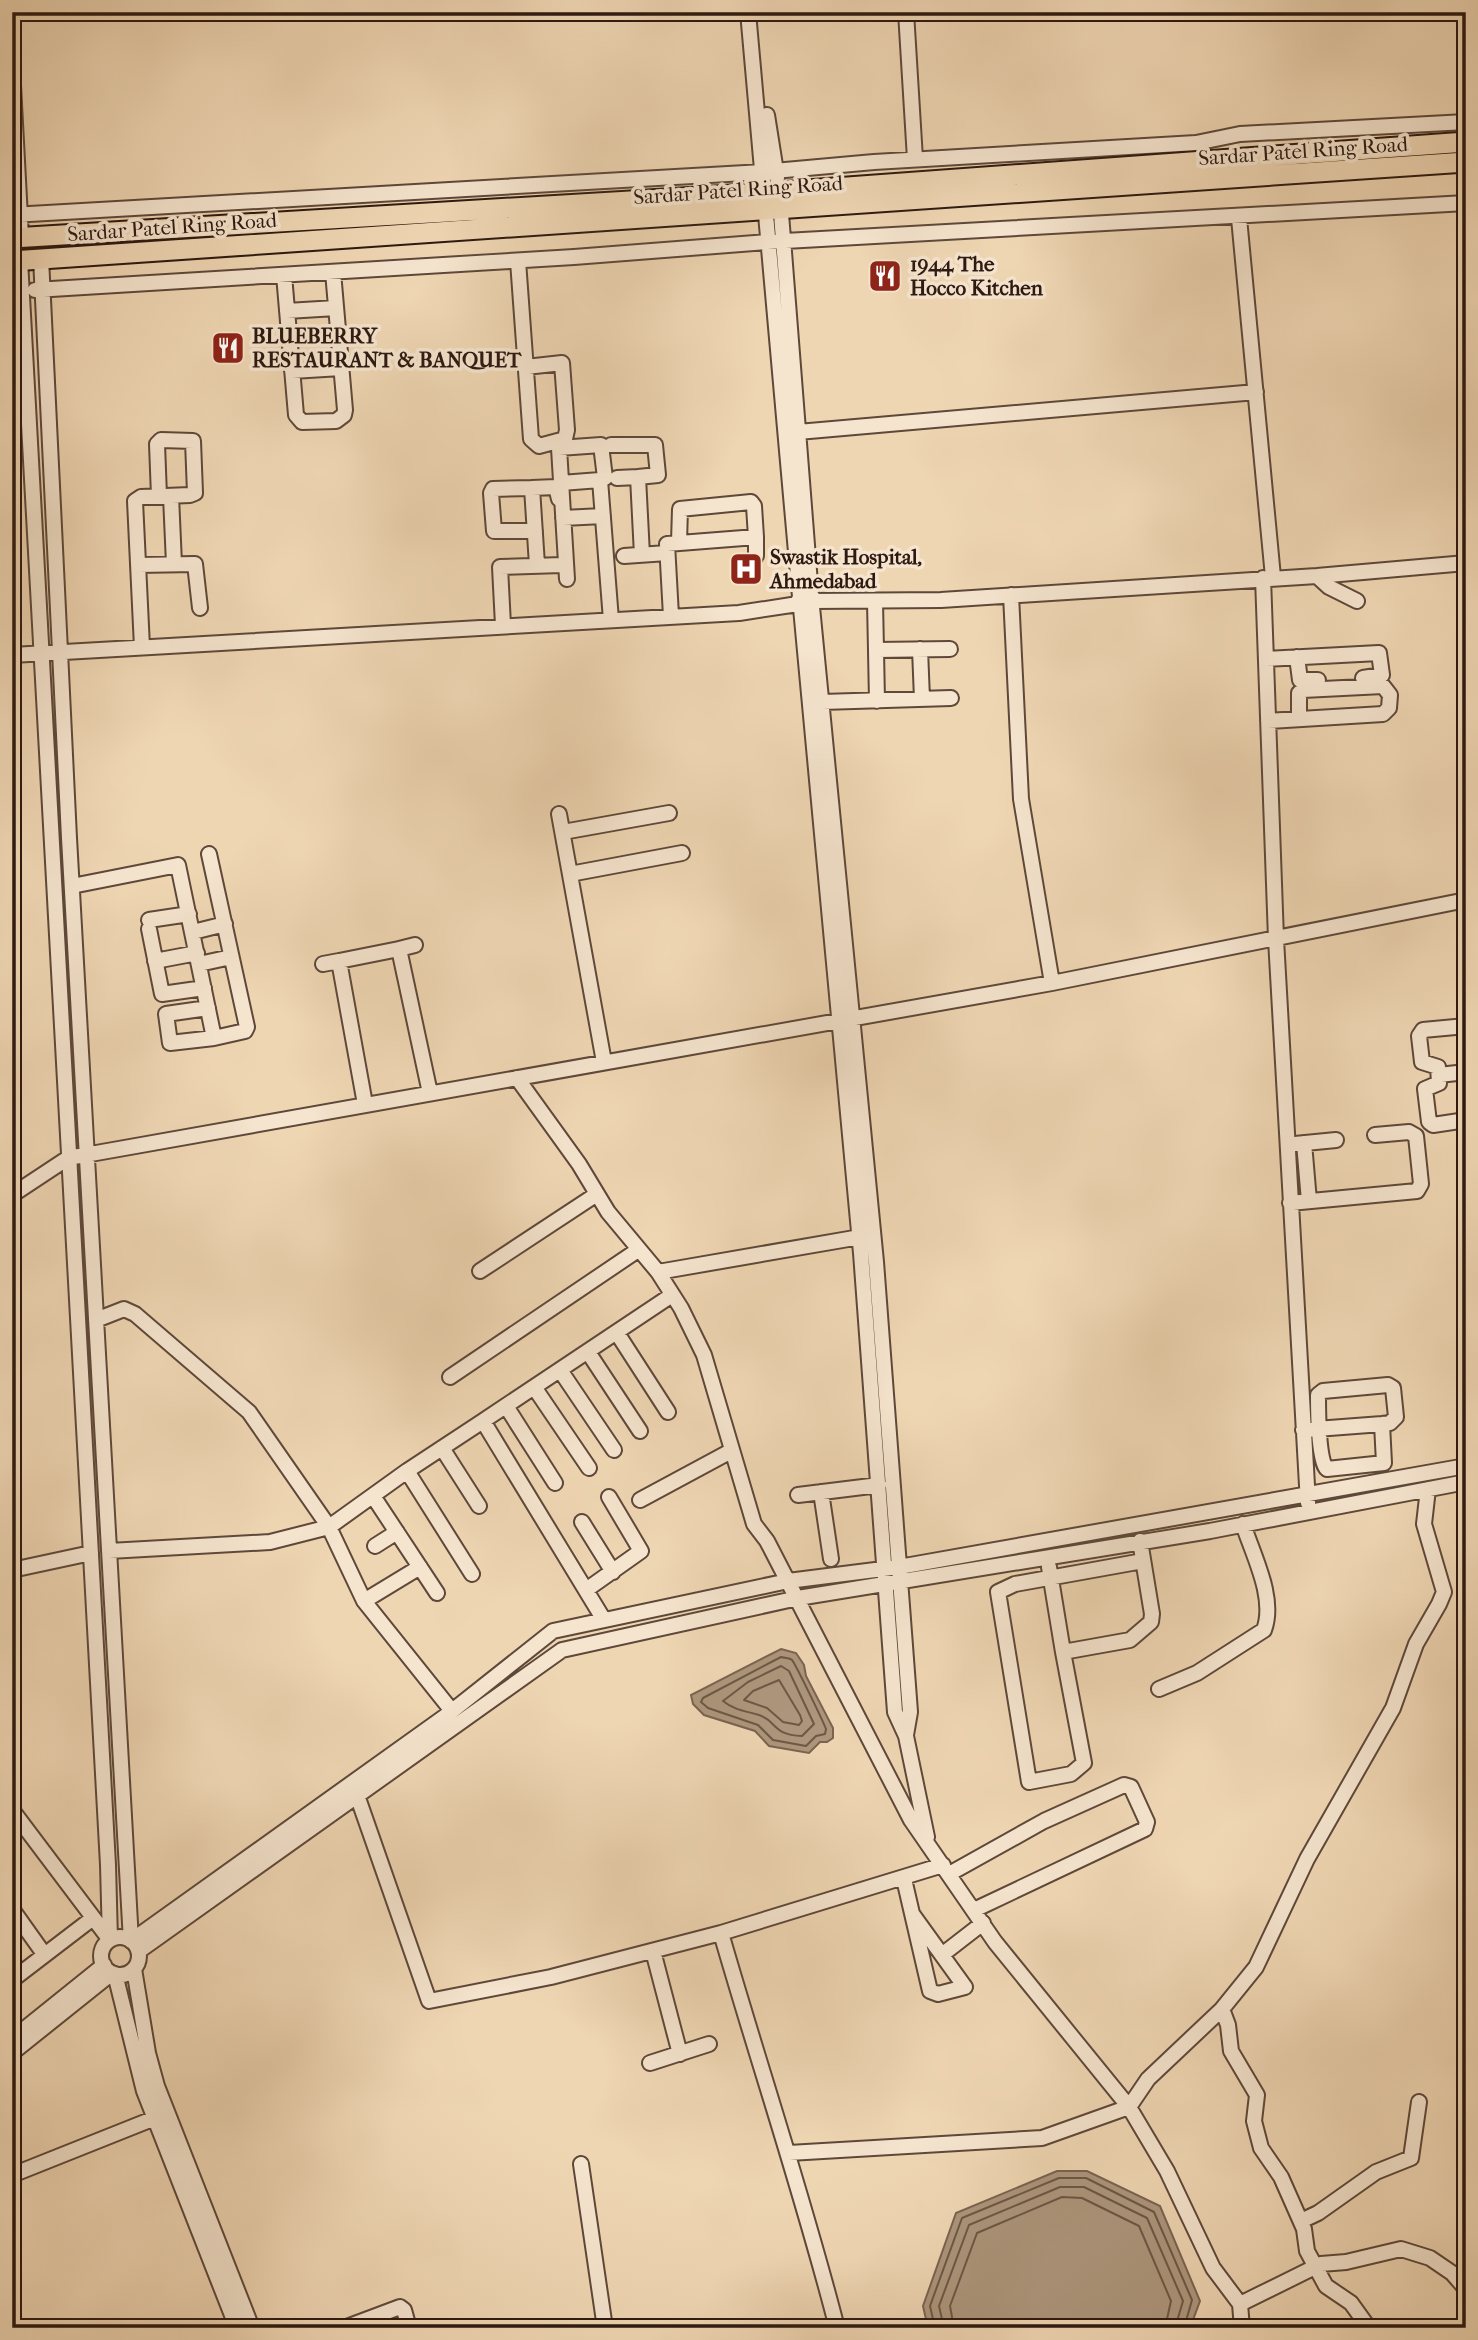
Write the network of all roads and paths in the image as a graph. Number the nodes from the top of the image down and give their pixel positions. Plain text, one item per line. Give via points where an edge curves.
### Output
1 (748, 12) edge
2 (758, 12) edge
3 (906, 12) edge
4 (12, 66) edge
5 (1466, 122) edge
6 (1466, 142) edge
7 (915, 159) junction
8 (1466, 162) edge
9 (771, 191) junction
10 (1466, 203) edge
11 (16, 214) edge
12 (1240, 218) junction
13 (17, 237) edge
14 (774, 243) junction
15 (41, 258) junction
16 (16, 260) edge
17 (518, 261) junction
18 (333, 272) junction
19 (284, 275) junction
20 (43, 290) junction
21 (17, 291) edge
22 (336, 308) junction
23 (287, 311) junction
24 (526, 367) junction
25 (341, 368) junction
26 (292, 371) junction
27 (1256, 392) junction
28 (798, 432) junction
29 (611, 445) dead end
30 (638, 477) junction
31 (617, 478) dead end
32 (600, 481) junction
33 (561, 483) junction
34 (532, 488) junction
35 (603, 516) junction
36 (563, 518) junction
37 (535, 531) junction
38 (756, 537) junction
39 (680, 542) junction
40 (667, 554) junction
41 (642, 555) junction
42 (624, 556) dead end
43 (756, 556) dead end
44 (1466, 563) edge
45 (174, 564) junction
46 (138, 565) junction
47 (537, 565) junction
48 (564, 574) junction
49 (1317, 576) junction
50 (1268, 578) junction
51 (1011, 595) junction
52 (875, 601) junction
53 (1357, 601) dead end
54 (806, 602) junction
55 (200, 608) dead end
56 (671, 617) junction
57 (611, 620) junction
58 (503, 625) junction
59 (142, 647) junction
60 (920, 649) junction
61 (950, 649) dead end
62 (876, 650) junction
63 (40, 653) junction
64 (61, 653) junction
65 (12, 655) edge
66 (1297, 657) junction
67 (1266, 659) junction
68 (951, 698) dead end
69 (922, 699) junction
70 (877, 701) junction
71 (822, 702) junction
72 (1299, 719) junction
73 (1268, 721) junction
74 (669, 813) dead end
75 (559, 814) dead end
76 (563, 832) junction
77 (682, 853) dead end
78 (209, 854) dead end
79 (570, 874) junction
80 (72, 886) junction
81 (1466, 900) edge
82 (189, 914) junction
83 (225, 924) junction
84 (193, 932) junction
85 (1276, 939) junction
86 (415, 945) dead end
87 (399, 949) junction
88 (232, 957) junction
89 (198, 959) junction
90 (155, 961) junction
91 (339, 961) junction
92 (323, 964) dead end
93 (1052, 983) junction
94 (204, 988) junction
95 (208, 1008) junction
96 (846, 1019) junction
97 (1466, 1026) edge
98 (214, 1038) junction
99 (604, 1062) junction
100 (1466, 1073) edge
101 (1439, 1075) junction
102 (517, 1078) junction
103 (430, 1093) junction
104 (365, 1104) junction
105 (1466, 1120) edge
106 (1375, 1135) dead end
107 (1336, 1140) dead end
108 (1304, 1143) junction
109 (1287, 1145) junction
110 (87, 1154) junction
111 (68, 1157) junction
112 (597, 1194) junction
113 (12, 1195) edge
114 (1309, 1201) junction
115 (1290, 1203) junction
116 (860, 1237) junction
117 (638, 1250) junction
118 (480, 1271) dead end
119 (658, 1272) junction
120 (672, 1295) junction
121 (96, 1320) junction
122 (617, 1333) junction
123 (587, 1352) junction
124 (560, 1370) junction
125 (450, 1377) dead end
126 (534, 1387) junction
127 (506, 1406) junction
128 (668, 1412) dead end
129 (483, 1421) junction
130 (1382, 1424) junction
131 (1320, 1429) junction
132 (1303, 1430) junction
133 (640, 1431) dead end
134 (442, 1448) junction
135 (614, 1450) dead end
136 (731, 1451) junction
137 (1466, 1466) edge
138 (589, 1468) dead end
139 (407, 1471) junction
140 (1466, 1482) edge
141 (555, 1483) dead end
142 (879, 1485) junction
143 (1428, 1489) junction
144 (821, 1492) junction
145 (798, 1495) dead end
146 (1307, 1495) junction
147 (373, 1496) junction
148 (608, 1497) dead end
149 (640, 1500) dead end
150 (479, 1506) dead end
151 (1309, 1511) junction
152 (582, 1522) dead end
153 (1243, 1524) junction
154 (328, 1527) junction
155 (397, 1532) junction
156 (1140, 1541) junction
157 (375, 1546) dead end
158 (108, 1551) junction
159 (91, 1553) junction
160 (1048, 1557) junction
161 (831, 1559) dead end
162 (1143, 1562) junction
163 (420, 1567) junction
164 (12, 1570) edge
165 (613, 1572) junction
166 (472, 1574) dead end
167 (893, 1574) junction
168 (1050, 1577) junction
169 (788, 1581) junction
170 (586, 1590) junction
171 (437, 1593) dead end
172 (797, 1598) junction
173 (364, 1601) junction
174 (604, 1620) junction
175 (1063, 1652) junction
176 (1159, 1689) dead end
177 (452, 1712) junction
178 (358, 1798) junction
179 (12, 1810) edge
180 (928, 1844) junction
181 (946, 1870) junction
182 (904, 1879) junction
183 (12, 1909) edge
184 (974, 1910) junction
185 (912, 1915) junction
186 (93, 1918) junction
187 (983, 1923) junction
188 (721, 1933) junction
189 (110, 1940) junction
190 (135, 1946) junction
191 (653, 1951) junction
192 (44, 1954) junction
193 (943, 1954) junction
194 (134, 1969) junction
195 (110, 1971) junction
196 (12, 1980) edge
197 (1222, 2009) junction
198 (12, 2039) edge
199 (709, 2045) dead end
200 (12, 2053) edge
201 (680, 2054) junction
202 (650, 2063) dead end
203 (1419, 2102) dead end
204 (1129, 2107) junction
205 (155, 2118) junction
206 (789, 2153) junction
207 (581, 2164) dead end
208 (12, 2175) edge
209 (1301, 2221) junction
210 (1315, 2266) junction
211 (1466, 2289) edge
212 (1240, 2304) junction
213 (237, 2328) edge
214 (252, 2328) edge
215 (344, 2328) edge
216 (409, 2328) edge
217 (604, 2328) edge
218 (837, 2328) edge
219 (1242, 2328) edge
220 (1369, 2328) edge

1 - 9 street
2 - 9 street
3 - 7 street
4 - 11 street
5 - 7 street, Sardar Patel Ring Road
6 - 9 highway, Sardar Patel Ring Road
7 - 9 street, Sardar Patel Ring Road
8 - 9 highway, Sardar Patel Ring Road
9 - 11 street, Sardar Patel Ring Road
9 - 13 highway, Sardar Patel Ring Road
9 - 14 street
9 - 15 highway, Sardar Patel Ring Road
10 - 12 street
11 - 13 street
12 - 14 street
12 - 27 street
14 - 17 street
14 - 28 street
14 - 54 street
15 - 16 highway, Sardar Patel Ring Road
15 - 20 street
16 - 21 street
17 - 18 street
17 - 24 street
18 - 19 street
18 - 22 street
19 - 20 street
19 - 23 street
20 - 21 street
20 - 64 street
21 - 63 street
22 - 23 street
22 - 25 street
23 - 26 street
24 - 24 street via 534,444 560,443 567,430 562,363
25 - 26 street
25 - 26 street via 345,410 336,421 298,419
27 - 28 street
27 - 50 street
28 - 54 street
29 - 30 street via 655,444 658,475
30 - 31 street
30 - 41 street
32 - 33 street
32 - 33 street via 605,478 603,445 573,446 559,448
32 - 35 street
33 - 36 street
34 - 37 street
34 - 37 street via 493,489 491,493 494,531
34 - 48 street via 558,489
35 - 36 street
35 - 57 street
36 - 48 street
37 - 47 street
38 - 39 street
38 - 39 street via 751,502 680,509
38 - 43 street
39 - 40 street via 667,544
40 - 41 street
40 - 56 street
41 - 42 street
44 - 49 street
45 - 46 street
45 - 46 street via 165,496 135,501
45 - 55 street via 197,566
46 - 59 street
47 - 48 street
47 - 58 street via 500,567
49 - 50 street
49 - 53 street
50 - 51 street
50 - 67 street
51 - 52 street
51 - 93 street via 1021,799
52 - 54 street
52 - 62 street
54 - 56 street via 739,613
54 - 71 street
54 - 96 street
56 - 57 street
57 - 58 street
58 - 59 street
59 - 64 street
60 - 61 street
60 - 62 street
60 - 69 street
62 - 70 street
63 - 64 street
63 - 65 street
63 - 111 street
64 - 80 street
66 - 66 street via 1376,652 1383,673 1379,677 1303,681 1298,677
66 - 67 street
67 - 73 street
68 - 69 street
69 - 70 street
70 - 71 street
71 - 96 street
72 - 72 street via 1383,713 1389,708 1390,695 1383,686 1303,690 1299,693
72 - 73 street
73 - 85 street
74 - 76 street
75 - 76 street
76 - 79 street
77 - 79 street
78 - 83 street
79 - 99 street
80 - 82 street via 175,864
80 - 110 street
81 - 85 street
82 - 84 street
82 - 90 street via 149,924
83 - 84 street
83 - 88 street
84 - 89 street
85 - 93 street
85 - 109 street
86 - 87 street
87 - 91 street
87 - 103 street
88 - 89 street
88 - 98 street via 246,1030
89 - 90 street
89 - 94 street
90 - 94 street via 162,994
91 - 92 street
91 - 104 street
93 - 96 street
94 - 95 street
95 - 98 street
95 - 98 street via 166,1014 170,1043
96 - 99 street
96 - 116 street
96 - 167 street
97 - 101 street via 1420,1032 1421,1060 1437,1066
99 - 102 street
100 - 101 street
101 - 105 street via 1438,1084 1426,1087 1429,1122
102 - 103 street
102 - 112 street
103 - 104 street
104 - 110 street
106 - 114 street via 1409,1132 1416,1136 1419,1188
107 - 108 street
108 - 109 street
108 - 114 street
109 - 115 street
110 - 111 street
110 - 121 street
111 - 113 street
111 - 159 street
112 - 117 street
112 - 118 street
114 - 115 street
115 - 132 street
116 - 119 street
116 - 142 street
117 - 119 street
117 - 125 street
119 - 120 street
120 - 122 street
120 - 136 street via 704,1355
121 - 154 street via 124,1309 135,1314 249,1412
121 - 158 street
122 - 123 street
122 - 128 street
123 - 124 street
123 - 133 street
124 - 126 street
124 - 135 street
126 - 127 street
126 - 138 street
127 - 129 street
127 - 141 street
129 - 134 street
129 - 170 street
130 - 131 street
130 - 131 street via 1384,1462 1327,1469 1323,1467
130 - 131 street via 1396,1417 1393,1388 1388,1385 1320,1393
131 - 132 street
132 - 146 street
134 - 139 street
134 - 150 street
136 - 149 street
136 - 169 street via 754,1524
137 - 146 street
139 - 147 street
139 - 166 street
140 - 143 street
142 - 144 street
142 - 167 street
143 - 151 street
143 - 197 street via 1424,1524 1444,1592 1416,1644 1393,1708 1307,1859 1256,1968
144 - 145 street
144 - 161 street
146 - 151 street
146 - 167 street
147 - 154 street
147 - 155 street
148 - 165 street via 641,1551
151 - 153 street
152 - 165 street
153 - 156 street
153 - 176 street via 1264,1588 1268,1619 1264,1630 1197,1672
154 - 158 street via 270,1542
154 - 173 street
155 - 157 street
155 - 163 street
156 - 160 street
156 - 162 street
158 - 190 street
159 - 164 street
159 - 189 street
160 - 167 street
160 - 168 street
162 - 168 street
162 - 175 street via 1152,1614 1146,1629 1130,1640
163 - 171 street
163 - 173 street
165 - 170 street
167 - 169 street
167 - 172 street
167 - 180 street via 895,1712 906,1736
168 - 175 street
168 - 175 street via 998,1592 1029,1782 1071,1774 1084,1763
169 - 172 street
169 - 174 street
170 - 174 street
172 - 178 street via 562,1650
172 - 180 street via 876,1755
173 - 177 street
174 - 177 street via 553,1631
177 - 190 street
178 - 190 street
178 - 191 street via 429,2001
179 - 186 street
180 - 181 street
181 - 182 street
181 - 184 street
181 - 184 street via 1124,1785 1131,1787 1147,1822 1144,1829
182 - 185 street
182 - 188 street
183 - 192 street
184 - 187 street
185 - 193 street
185 - 193 street via 933,1994 965,1987
186 - 189 street
186 - 192 street
187 - 193 street
187 - 204 street
188 - 191 street
188 - 206 street
189 - 190 street via 118,1937
189 - 195 street via 102,1951
190 - 194 street
191 - 201 street
192 - 196 street
194 - 195 street
194 - 214 street via 157,2086
195 - 198 street
195 - 200 street
195 - 205 street
197 - 204 street via 1148,2079
197 - 209 street via 1231,2051 1257,2095 1254,2121 1261,2148 1281,2177
199 - 201 street
201 - 202 street
203 - 209 street via 1411,2158 1376,2172
204 - 206 street via 1042,2138
204 - 212 street via 1178,2193 1213,2269
205 - 208 street
205 - 213 street
206 - 218 street
207 - 217 street
209 - 210 street
210 - 211 street via 1401,2249 1430,2258
210 - 212 street
210 - 220 street via 1326,2286 1352,2303
212 - 219 street
215 - 216 street via 400,2307

